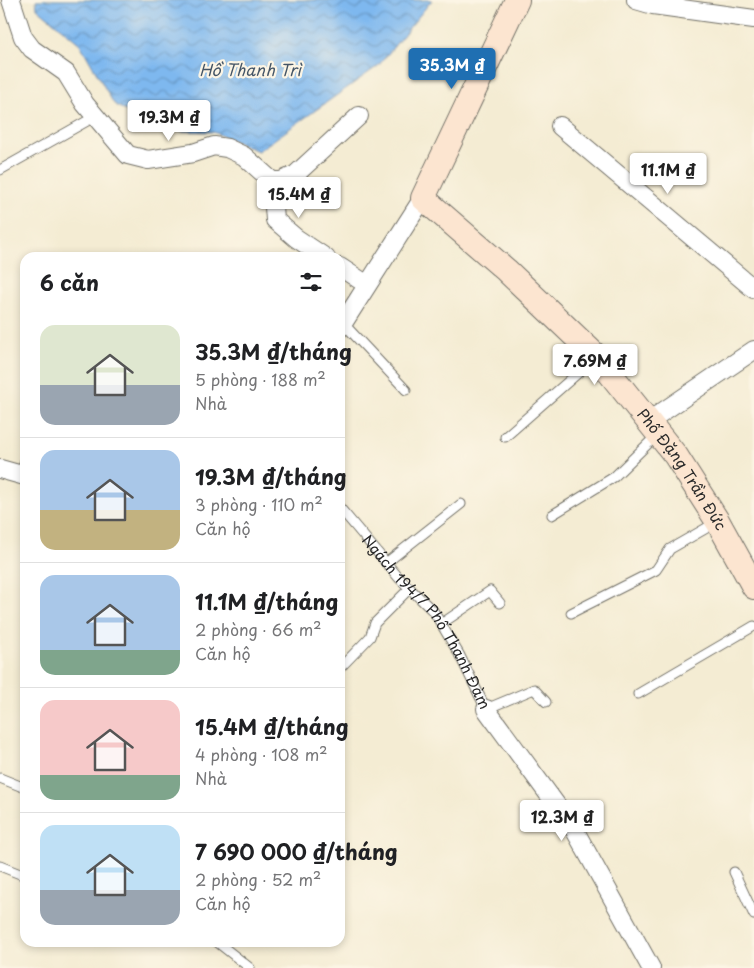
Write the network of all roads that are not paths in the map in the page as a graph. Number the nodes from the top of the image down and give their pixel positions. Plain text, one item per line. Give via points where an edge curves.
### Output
1 (12, 0) edge
2 (517, 0) edge
3 (636, 0) edge
4 (754, 18) edge
5 (96, 116) junction
6 (359, 116) dead end
7 (560, 126) dead end
8 (0, 170) edge
9 (272, 180) junction
10 (423, 198) junction
11 (317, 252) edge
12 (345, 270) edge
13 (366, 284) junction
14 (754, 289) edge
15 (345, 321) edge
16 (345, 329) edge
17 (754, 350) edge
18 (597, 357) junction
19 (406, 390) dead end
20 (654, 427) junction
21 (505, 437) dead end
22 (0, 469) edge
23 (20, 471) edge
24 (461, 504) dead end
25 (345, 514) edge
26 (552, 515) dead end
27 (718, 522) junction
28 (386, 563) junction
29 (754, 587) edge
30 (410, 588) junction
31 (500, 603) dead end
32 (571, 613) dead end
33 (441, 624) junction
34 (754, 626) edge
35 (345, 663) edge
36 (638, 694) dead end
37 (546, 702) dead end
38 (486, 709) junction
39 (0, 778) edge
40 (20, 786) edge
41 (0, 866) edge
42 (734, 872) dead end
43 (20, 874) edge
44 (754, 915) edge
45 (223, 947) edge
46 (250, 968) edge
47 (651, 968) edge

1 - 5 street via 23,37 32,49 66,73
2 - 10 street
3 - 4 street
5 - 8 lane
5 - 9 street via 128,155 148,160 184,155 214,146 227,148 244,156
6 - 9 street via 295,176 281,181
7 - 14 street
9 - 11 street via 275,220
10 - 13 street
10 - 18 street, Phố Đặng Trần Đức via 506,270
12 - 13 street
13 - 15 street
16 - 19 lane
17 - 20 street
18 - 20 street, Phố Đặng Trần Đức
18 - 21 lane
20 - 26 lane via 614,477
20 - 27 street, Phố Đặng Trần Đức
22 - 23 street
24 - 28 lane
25 - 28 lane, Ngách 194/7 Phố Thanh Đàm
27 - 29 street, Phố Đặng Trần Đức
27 - 32 lane via 670,549 656,570
28 - 30 lane, Ngách 194/7 Phố Thanh Đàm
30 - 33 lane, Ngách 194/7 Phố Thanh Đàm via 434,612
30 - 35 lane via 374,623 370,637
31 - 33 lane via 490,591
33 - 38 lane, Ngách 194/7 Phố Thanh Đàm
34 - 36 lane
37 - 38 lane via 534,689
38 - 47 street, Ngách 194/7 Phố Thanh Đàm via 574,829
39 - 40 lane
41 - 43 lane
42 - 44 lane
45 - 46 lane

